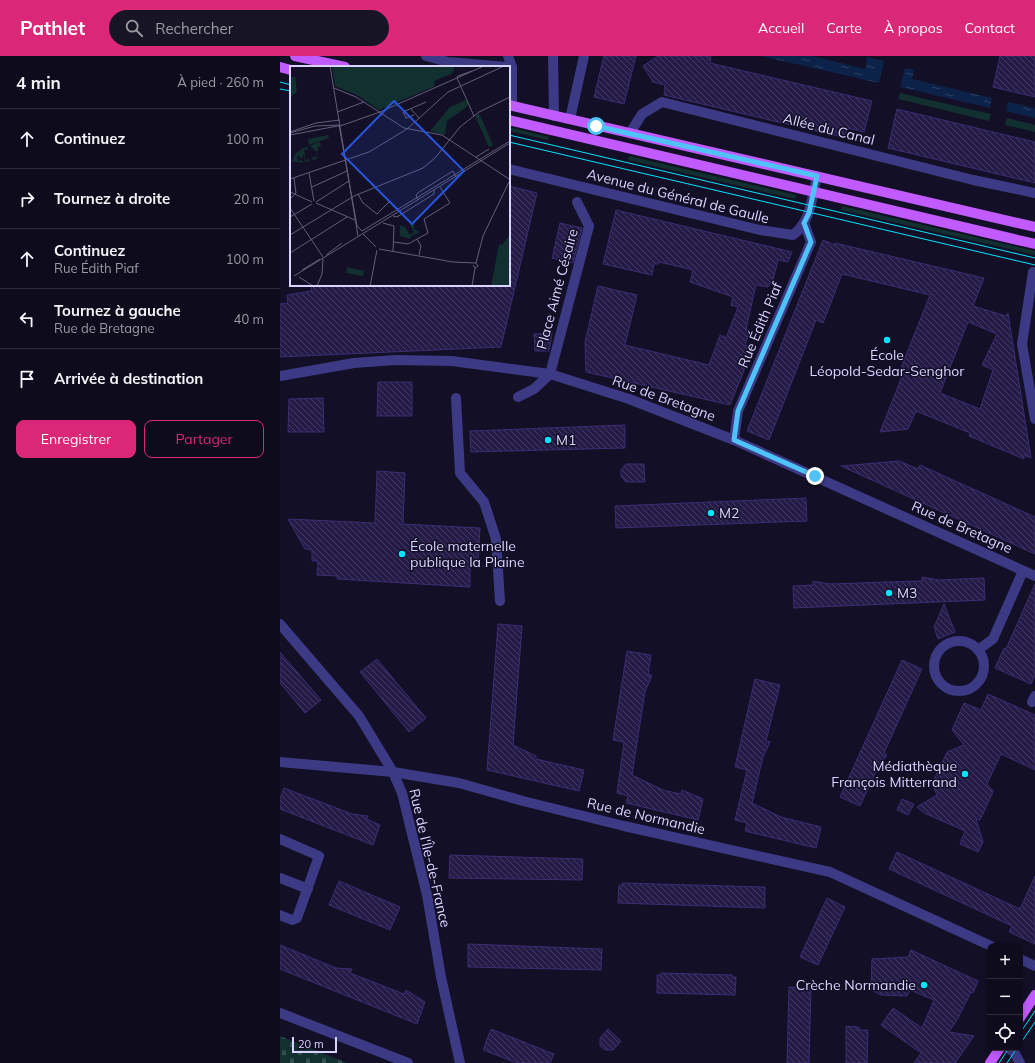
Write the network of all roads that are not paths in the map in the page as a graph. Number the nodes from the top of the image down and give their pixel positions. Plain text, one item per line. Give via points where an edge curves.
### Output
1 (296, 56) edge
2 (426, 56) edge
3 (508, 56) edge
4 (553, 56) edge
5 (584, 56) edge
6 (341, 66) edge
7 (497, 66) edge
8 (509, 66) edge
9 (280, 67) edge
10 (290, 70) edge
11 (510, 105) edge
12 (554, 116) junction
13 (510, 120) edge
14 (570, 120) junction
15 (630, 133) junction
16 (510, 169) edge
17 (817, 176) junction
18 (813, 192) junction
19 (1035, 193) edge
20 (577, 202) dead end
21 (804, 223) junction
22 (1035, 227) edge
23 (1035, 244) edge
24 (1033, 272) dead end
25 (550, 374) junction
26 (280, 376) edge
27 (1032, 379) edge
28 (518, 397) dead end
29 (456, 398) dead end
30 (1035, 419) edge
31 (734, 440) junction
32 (1023, 571) junction
33 (1035, 576) edge
34 (500, 601) dead end
35 (280, 624) edge
36 (978, 650) junction
37 (280, 762) edge
38 (393, 772) junction
39 (280, 839) edge
40 (280, 878) edge
41 (308, 889) junction
42 (280, 915) edge
43 (987, 944) edge
44 (1023, 960) edge
45 (1035, 966) edge
46 (1035, 995) edge
47 (280, 1012) edge
48 (1022, 1015) edge
49 (998, 1051) edge
50 (1012, 1051) edge
51 (408, 1063) edge
52 (460, 1063) edge
53 (990, 1063) edge
54 (1020, 1063) edge

1 - 6 main road
2 - 7 street via 448,62
3 - 8 street
4 - 12 street
5 - 14 street
9 - 10 main road
11 - 12 main road
12 - 14 main road
13 - 18 main road
14 - 15 main road
15 - 17 main road
15 - 19 street, Allée du Canal via 642,114 662,102 973,180
16 - 21 street, Avenue du Général de Gaulle via 774,233 793,235
17 - 18 street
17 - 22 main road
18 - 21 street
18 - 23 main road
20 - 25 street, Place Aimé Césaire via 588,226
21 - 31 street, Rue Édith Piaf via 811,242 738,411
24 - 27 street via 1022,344
25 - 26 street, Rue de Bretagne via 452,361 395,360 354,363
25 - 28 street via 534,389
25 - 31 street, Rue de Bretagne via 629,399
27 - 30 street
29 - 34 street via 460,473 484,502 496,539
31 - 32 street, Rue de Bretagne
32 - 33 street, Rue de Bretagne
32 - 36 street via 993,639
35 - 38 street, Rue de l'Île-de-France via 359,716
36 - 36 street via 963,642 949,643 943,647 936,656 934,665 934,672 941,685 954,691 968,690 974,686 979,681 984,667
37 - 38 street, Rue de Normandie
38 - 43 street, Rue de Normandie via 459,783 624,826 830,872
38 - 52 street, Rue de l'Île-de-France via 402,792 427,895 441,977
39 - 41 street via 319,856
40 - 41 street
41 - 42 street via 297,918 292,920
44 - 45 street
46 - 48 main road
47 - 51 street
49 - 53 main road
50 - 54 street

